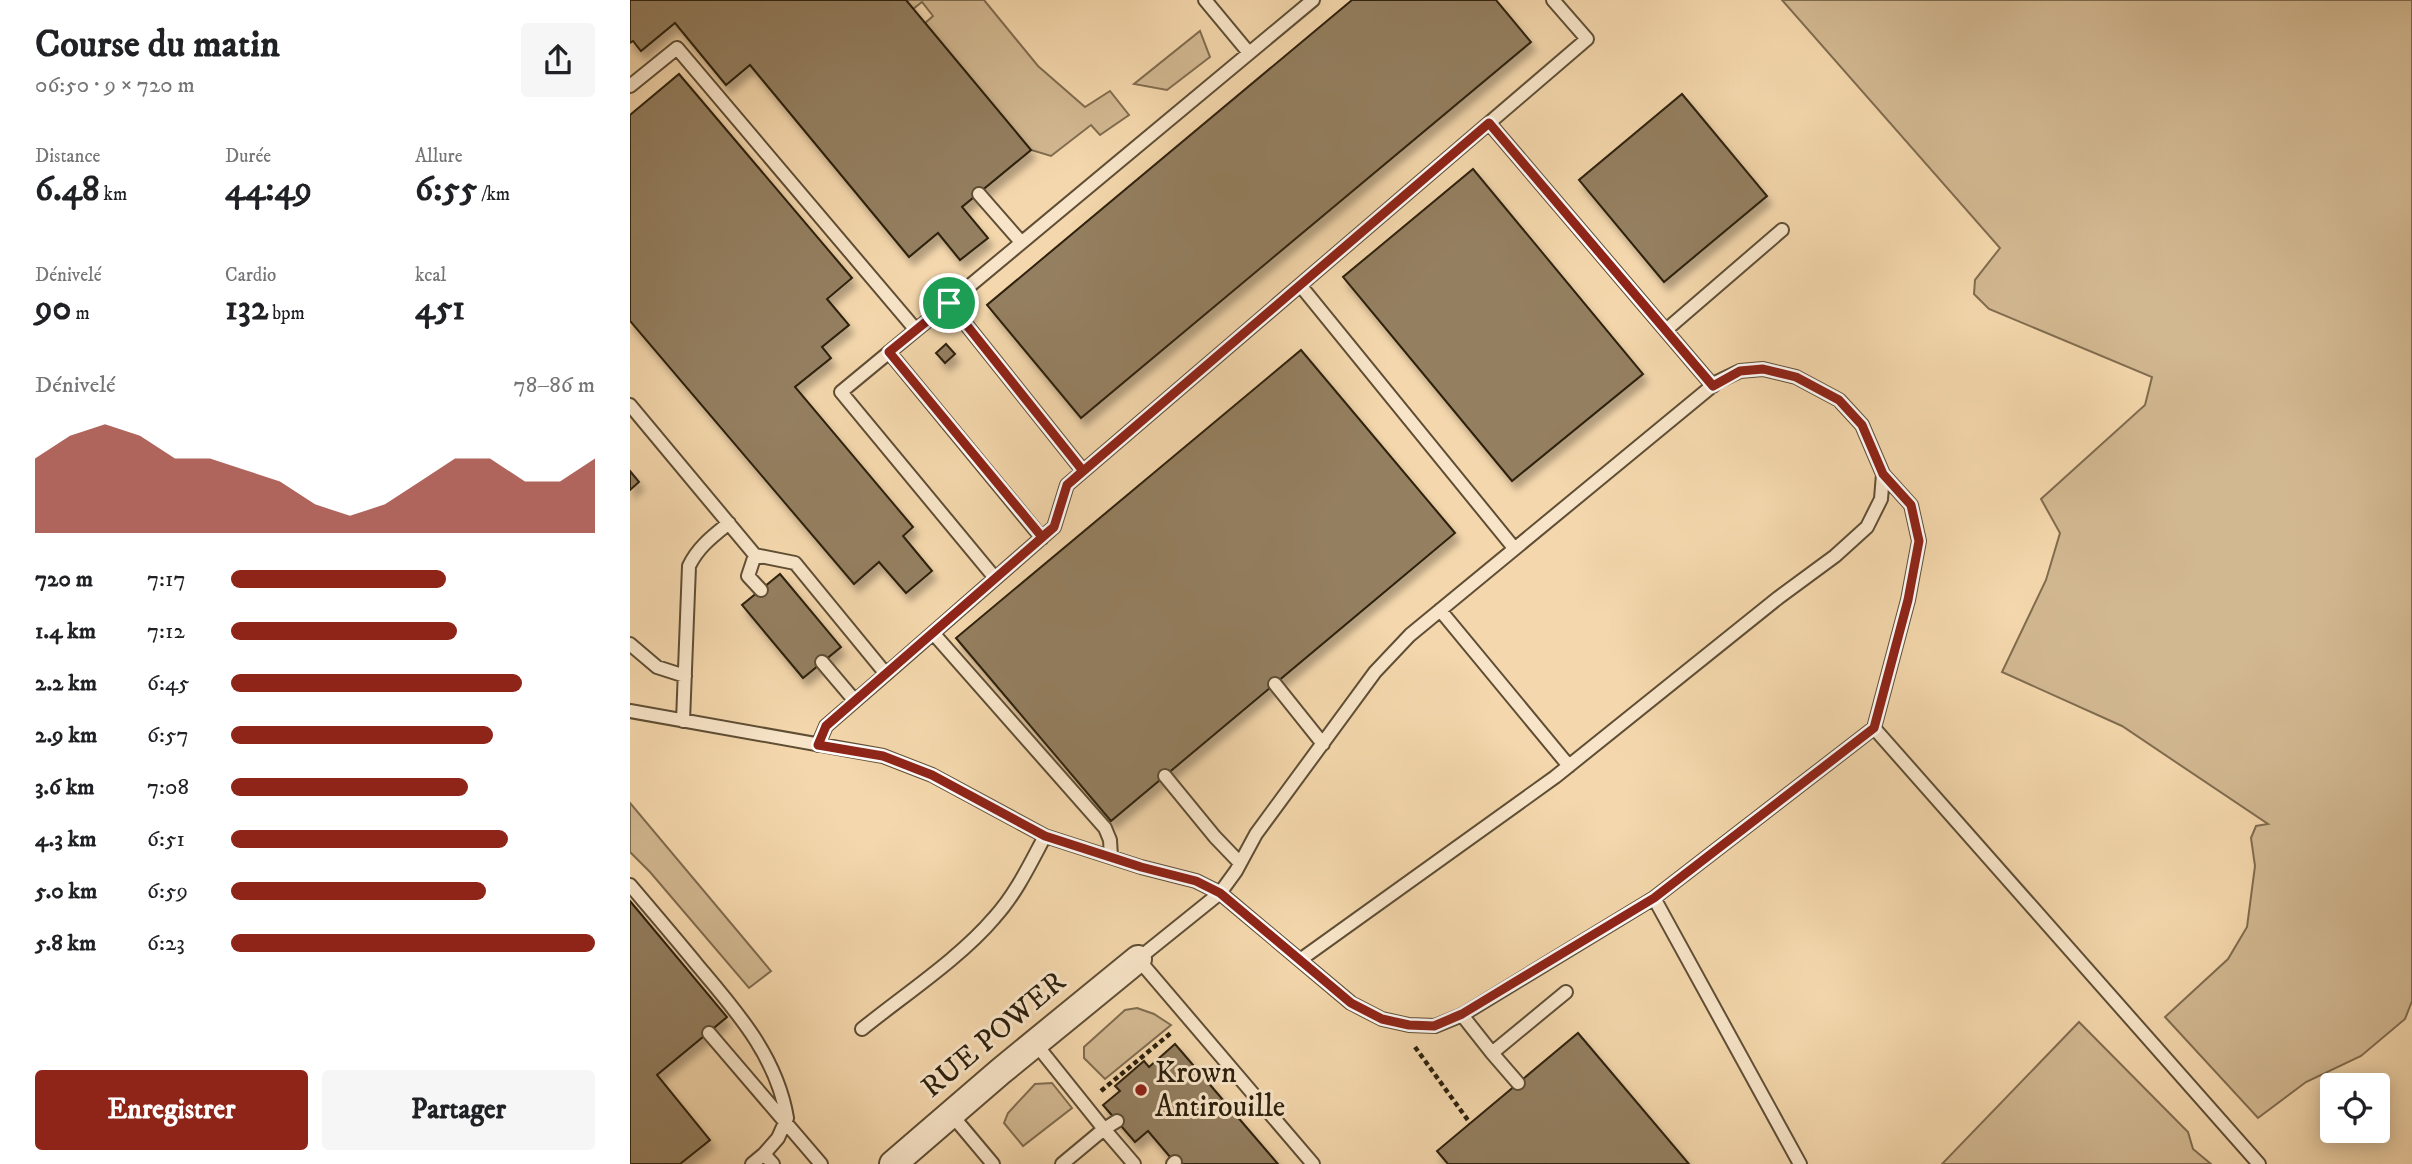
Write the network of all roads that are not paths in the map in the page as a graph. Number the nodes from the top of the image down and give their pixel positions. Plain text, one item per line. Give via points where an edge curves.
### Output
1 (1205, 0) edge
2 (1313, 0) edge
3 (1553, 0) edge
4 (1249, 53) junction
5 (630, 86) edge
6 (1489, 123) junction
7 (979, 194) dead end
8 (1782, 230) dead end
9 (1021, 242) junction
10 (1300, 285) junction
11 (949, 303) junction
12 (916, 330) junction
13 (1666, 330) junction
14 (889, 352) junction
15 (1713, 386) junction
16 (630, 405) edge
17 (1083, 471) junction
18 (1883, 474) junction
19 (729, 523) junction
20 (1042, 537) junction
21 (1514, 548) junction
22 (755, 555) junction
23 (995, 578) junction
24 (761, 590) dead end
25 (1440, 610) junction
26 (933, 633) junction
27 (630, 644) edge
28 (822, 662) dead end
29 (886, 674) junction
30 (685, 676) junction
31 (1275, 684) dead end
32 (855, 701) junction
33 (630, 711) edge
34 (683, 721) junction
35 (1874, 728) junction
36 (1323, 744) junction
37 (818, 745) junction
38 (1569, 766) junction
39 (1165, 776) dead end
40 (1045, 836) junction
41 (1111, 857) junction
42 (1240, 863) junction
43 (630, 884) edge
44 (1220, 893) junction
45 (1654, 898) junction
46 (1138, 959) junction
47 (1300, 960) junction
48 (1566, 992) dead end
49 (1462, 1014) junction
50 (862, 1028) dead end
51 (709, 1033) dead end
52 (1035, 1043) junction
53 (1492, 1053) junction
54 (1518, 1083) dead end
55 (951, 1114) junction
56 (1117, 1121) dead end
57 (786, 1123) junction
58 (1104, 1129) junction
59 (769, 1159) edge
60 (752, 1164) edge
61 (821, 1164) edge
62 (892, 1164) edge
63 (993, 1164) edge
64 (1062, 1164) edge
65 (1134, 1164) edge
66 (1313, 1164) edge
67 (1800, 1164) edge
68 (2259, 1164) edge

1 - 4 lane
2 - 4 lane
3 - 6 lane via 1587,39
4 - 9 lane
5 - 12 lane via 677,48
6 - 10 lane
6 - 13 lane
7 - 9 lane
8 - 13 lane
9 - 11 lane
10 - 17 lane
10 - 21 lane
11 - 12 lane
11 - 17 lane
12 - 14 lane
13 - 15 lane
14 - 20 lane
14 - 23 lane via 841,392
15 - 18 lane via 1740,371 1763,369 1796,377 1839,400 1862,425
15 - 21 lane
16 - 19 lane
17 - 20 lane via 1067,485 1054,527
18 - 35 lane via 1911,505 1919,541
18 - 38 lane via 1881,499 1867,527
19 - 22 lane
19 - 30 lane via 694,555 690,566
20 - 23 lane
21 - 25 lane
22 - 24 lane via 748,576
22 - 29 lane via 795,563
23 - 26 lane
25 - 36 lane via 1375,671
25 - 38 lane
26 - 29 lane
26 - 41 lane via 1105,828
27 - 30 lane via 657,667
28 - 32 lane
29 - 32 lane
30 - 34 lane
31 - 36 lane
32 - 37 lane via 826,726
33 - 34 lane
34 - 37 lane
35 - 45 lane
35 - 68 lane
36 - 42 lane
37 - 40 lane via 883,756 932,775
38 - 47 lane
39 - 42 lane
40 - 41 lane
40 - 50 lane via 995,918
41 - 44 lane via 1196,881
42 - 44 lane
43 - 57 lane via 759,1042 785,1108
44 - 46 lane
44 - 47 lane
45 - 49 lane
45 - 67 lane
46 - 52 street, RUE POWER
46 - 66 lane
47 - 49 lane via 1351,1003 1382,1019 1434,1026
48 - 53 lane
49 - 53 lane
51 - 57 lane
52 - 55 street, RUE POWER
52 - 58 lane
53 - 54 lane
55 - 62 street, RUE POWER
55 - 63 lane
56 - 58 lane
57 - 59 lane
57 - 61 lane
58 - 64 lane
58 - 65 lane
59 - 60 lane

